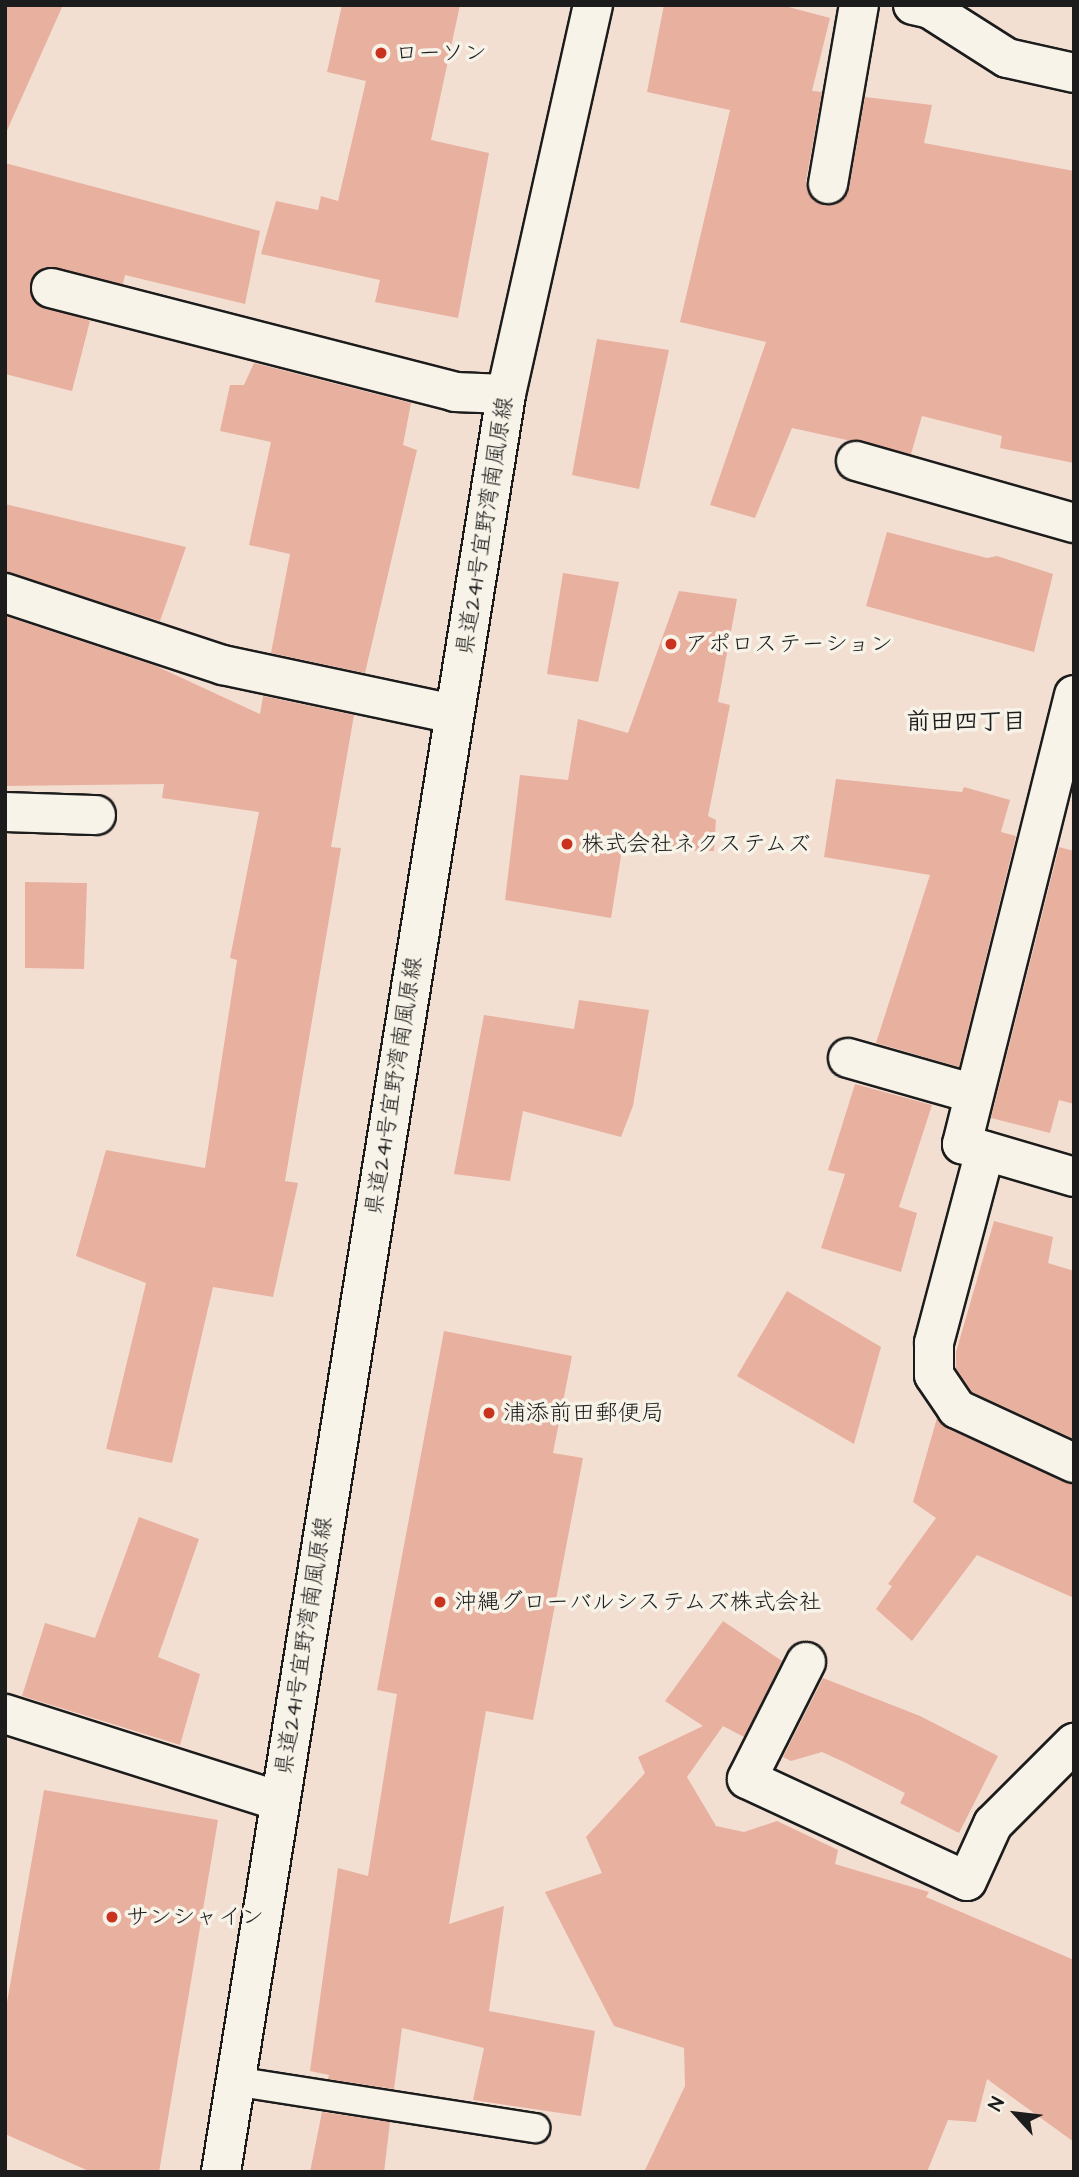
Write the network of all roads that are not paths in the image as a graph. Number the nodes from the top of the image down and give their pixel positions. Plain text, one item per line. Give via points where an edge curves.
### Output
1 (593, 5) edge
2 (859, 5) edge
3 (927, 6) edge
4 (1074, 73) edge
5 (828, 184) dead end
6 (51, 288) dead end
7 (506, 394) junction
8 (856, 461) dead end
9 (1074, 523) edge
10 (5, 593) edge
11 (1074, 695) edge
12 (454, 714) junction
13 (5, 812) edge
14 (96, 815) dead end
15 (848, 1058) dead end
16 (974, 1094) junction
17 (985, 1151) junction
18 (1074, 1177) edge
19 (1074, 1463) edge
20 (807, 1662) dead end
21 (5, 1714) edge
22 (1074, 1743) edge
23 (279, 1801) junction
24 (234, 2081) junction
25 (535, 2127) dead end
26 (221, 2172) edge

1 - 7 street, 県道241号宜野湾南風原線
2 - 5 street
3 - 4 street via 1007,58
6 - 7 street via 455,392
7 - 12 street, 県道241号宜野湾南風原線
8 - 9 street
10 - 12 street via 223,665
11 - 16 street
12 - 23 street, 県道241号宜野湾南風原線
13 - 14 street
15 - 16 street
16 - 17 street via 962,1144
17 - 18 street
17 - 19 street via 934,1343 934,1375 957,1409
20 - 22 street via 747,1779 967,1881 993,1824
21 - 23 street
23 - 24 street, 県道241号宜野湾南風原線
24 - 25 lane
24 - 26 street, 県道241号宜野湾南風原線

